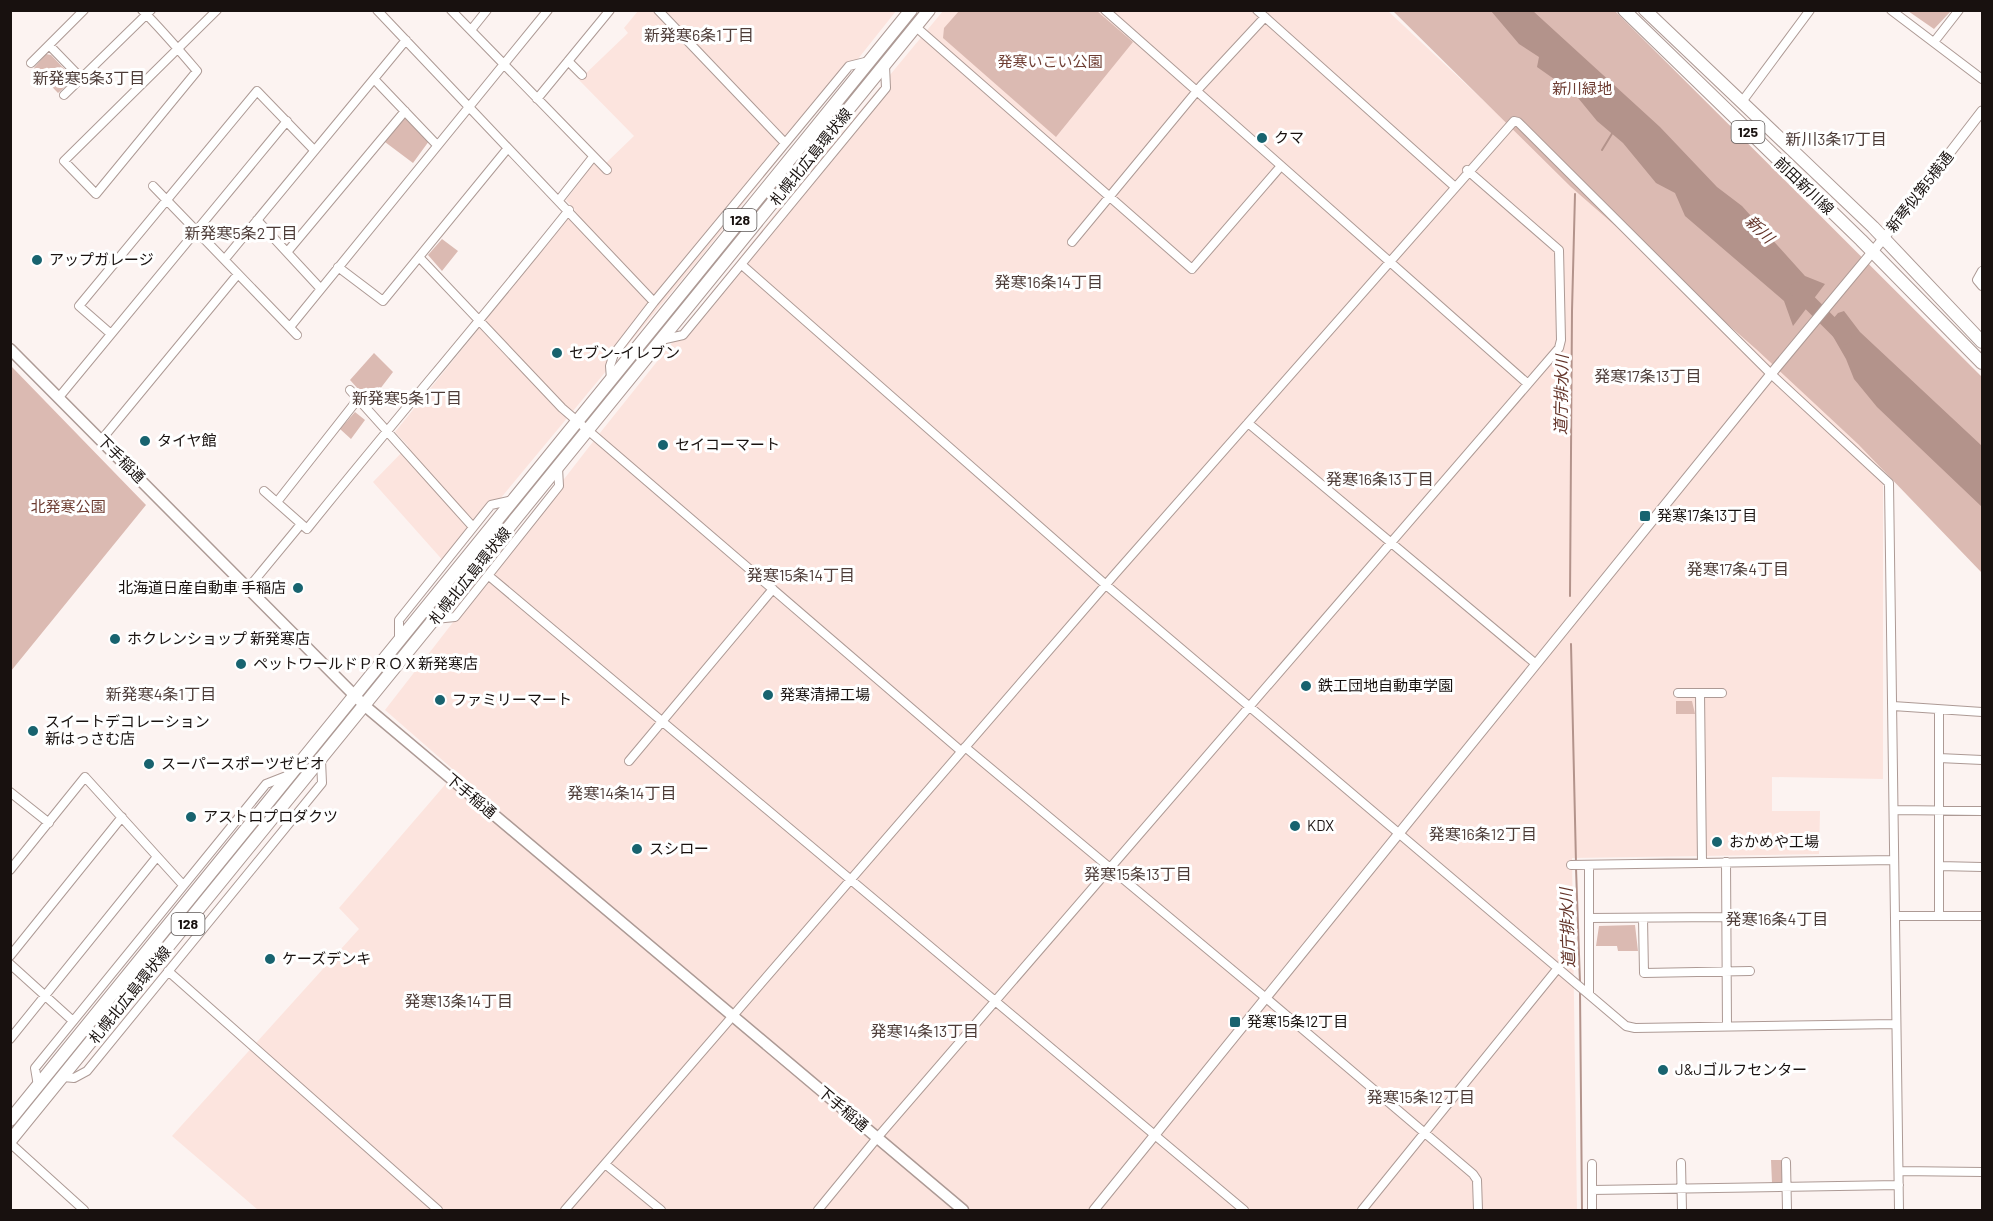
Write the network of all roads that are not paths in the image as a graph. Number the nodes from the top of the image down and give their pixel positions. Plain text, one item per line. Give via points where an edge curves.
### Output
1 (84, 10) edge
2 (217, 10) edge
3 (377, 10) edge
4 (452, 10) edge
5 (487, 10) edge
6 (548, 10) edge
7 (610, 10) edge
8 (658, 10) edge
9 (911, 10) edge
10 (929, 10) edge
11 (1105, 10) edge
12 (1257, 10) edge
13 (1624, 10) edge
14 (1645, 10) edge
15 (1810, 10) edge
16 (1891, 10) edge
17 (1959, 10) edge
18 (147, 12) edge
19 (1265, 17) junction
20 (916, 27) junction
21 (471, 30) junction
22 (406, 40) junction
23 (1934, 42) junction
24 (49, 45) junction
25 (178, 49) junction
26 (568, 61) junction
27 (869, 61) junction
28 (31, 63) dead end
29 (504, 65) junction
30 (885, 66) junction
31 (582, 75) dead end
32 (81, 78) junction
33 (374, 79) junction
34 (1983, 79) edge
35 (1197, 92) junction
36 (64, 95) dead end
37 (537, 99) junction
38 (1741, 104) junction
39 (470, 107) junction
40 (405, 111) junction
41 (1983, 111) edge
42 (287, 121) junction
43 (784, 143) junction
44 (437, 145) junction
45 (508, 148) junction
46 (314, 150) junction
47 (593, 157) junction
48 (1281, 166) junction
49 (1467, 170) junction
50 (607, 171) dead end
51 (153, 186) dead end
52 (1454, 186) junction
53 (1110, 196) junction
54 (559, 200) junction
55 (168, 201) junction
56 (569, 210) junction
57 (257, 220) junction
58 (197, 231) junction
59 (1884, 238) junction
60 (1072, 242) dead end
61 (288, 251) junction
62 (1873, 252) junction
63 (419, 257) junction
64 (225, 259) junction
65 (1387, 262) junction
66 (742, 265) junction
67 (338, 267) junction
68 (1983, 271) edge
69 (238, 274) junction
70 (1983, 286) edge
71 (320, 288) junction
72 (654, 302) junction
73 (479, 324) junction
74 (290, 327) junction
75 (111, 334) junction
76 (297, 335) dead end
77 (661, 340) junction
78 (1983, 342) edge
79 (10, 348) edge
80 (1983, 363) edge
81 (1771, 374) junction
82 (611, 379) junction
83 (1528, 384) junction
84 (350, 390) dead end
85 (60, 396) junction
86 (358, 399) junction
87 (577, 422) junction
88 (1248, 423) junction
89 (588, 429) junction
90 (386, 431) junction
91 (102, 440) junction
92 (558, 468) junction
93 (264, 491) dead end
94 (513, 500) junction
95 (277, 502) junction
96 (301, 524) junction
97 (474, 528) junction
98 (1392, 542) junction
99 (489, 576) junction
100 (1106, 585) junction
101 (249, 587) junction
102 (772, 589) junction
103 (435, 619) junction
104 (399, 641) junction
105 (1536, 664) junction
106 (1678, 693) dead end
107 (1700, 693) junction
108 (1722, 693) dead end
109 (354, 695) junction
110 (1251, 705) junction
111 (365, 706) junction
112 (1893, 706) junction
113 (1939, 710) junction
114 (1983, 712) edge
115 (661, 722) junction
116 (963, 749) junction
117 (1939, 758) junction
118 (321, 760) junction
119 (1983, 760) edge
120 (629, 761) dead end
121 (291, 774) junction
122 (10, 792) edge
123 (1894, 810) junction
124 (1939, 810) junction
125 (1983, 812) edge
126 (122, 817) junction
127 (48, 823) junction
128 (1400, 832) junction
129 (156, 858) junction
130 (1894, 860) junction
131 (1726, 862) junction
132 (1702, 863) junction
133 (1571, 865) dead end
134 (1587, 865) junction
135 (1939, 866) junction
136 (1983, 867) edge
137 (1110, 868) junction
138 (10, 870) edge
139 (850, 880) junction
140 (183, 885) junction
141 (1940, 915) junction
142 (1896, 916) junction
143 (1983, 916) edge
144 (1726, 917) junction
145 (1589, 918) junction
146 (1643, 918) junction
147 (10, 956) edge
148 (10, 964) edge
149 (1558, 968) junction
150 (168, 971) junction
151 (1727, 971) junction
152 (1749, 971) dead end
153 (1587, 993) junction
154 (45, 996) junction
155 (1266, 998) junction
156 (995, 1001) junction
157 (732, 1017) junction
158 (73, 1021) junction
159 (1896, 1024) junction
160 (1727, 1026) junction
161 (10, 1040) edge
162 (63, 1077) junction
163 (38, 1086) junction
164 (10, 1120) edge
165 (1426, 1133) junction
166 (1154, 1136) junction
167 (877, 1138) junction
168 (10, 1142) edge
169 (1786, 1162) dead end
170 (1682, 1163) dead end
171 (604, 1164) junction
172 (1592, 1164) dead end
173 (1899, 1171) junction
174 (1983, 1172) edge
175 (1899, 1185) junction
176 (1787, 1187) junction
177 (1682, 1189) junction
178 (1592, 1190) junction
179 (84, 1210) edge
180 (438, 1210) edge
181 (565, 1210) edge
182 (661, 1210) edge
183 (818, 1210) edge
184 (963, 1210) edge
185 (1094, 1210) edge
186 (1244, 1210) edge
187 (1362, 1210) edge
188 (1478, 1210) edge
189 (1592, 1210) edge
190 (1682, 1210) edge
191 (1787, 1210) edge
192 (1899, 1210) edge

1 - 24 street
2 - 25 street
3 - 22 street
4 - 21 street
5 - 21 street
6 - 29 street
7 - 26 street
8 - 43 street
9 - 27 main road, 札幌北広島環状線 / 128
10 - 20 main road, 札幌北広島環状線 / 128
11 - 35 street
12 - 19 street
13 - 62 main road, 前田新川線 / 125
14 - 38 main road, 前田新川線 / 125
15 - 38 street
16 - 23 street
17 - 23 street
18 - 25 street
18 - 32 street
19 - 35 street
19 - 52 street
20 - 30 main road, 札幌北広島環状線 / 128
20 - 53 street
21 - 29 street
22 - 33 street
22 - 39 street
23 - 34 street
24 - 28 street
24 - 32 street
25 - 25 street via 64,161 96,194 197,71
26 - 31 street
26 - 37 street
27 - 43 street via 849,66
27 - 82 main road, 札幌北広島環状線 / 128
29 - 37 street
29 - 39 street
30 - 66 street via 886,88
30 - 77 main road, 札幌北広島環状線 / 128
32 - 36 street
33 - 40 street
33 - 46 street
35 - 48 street
35 - 53 street
37 - 47 street
38 - 59 main road, 前田新川線 / 125
39 - 44 street
39 - 45 street
40 - 44 street
40 - 61 street
41 - 59 street, 新琴似第5横通
42 - 46 street
42 - 55 street via 257,91
42 - 58 street
43 - 72 street
44 - 67 street
45 - 54 street
45 - 63 street
46 - 57 street
47 - 50 street
47 - 54 street
48 - 53 street via 1192,268
48 - 65 street
49 - 52 street
49 - 81 street via 1509,123 1518,122
49 - 83 street via 1560,250 1561,340 1559,348
51 - 55 street
52 - 65 street
53 - 60 street
54 - 56 street
55 - 58 street
55 - 75 street via 79,306
56 - 72 street
56 - 73 street
57 - 61 street
57 - 64 street
58 - 64 street
58 - 75 street
59 - 62 street, 新琴似第5横通
59 - 78 main road, 前田新川線 / 125
61 - 71 street
62 - 80 main road, 前田新川線 / 125
62 - 81 street, 新琴似第5横通
63 - 67 street via 383,301
63 - 73 street
64 - 69 street
65 - 83 street
65 - 88 street
66 - 77 street via 683,335
66 - 100 street
67 - 71 street
68 - 70 street via 1977,280
69 - 74 street
69 - 91 street
71 - 74 street
72 - 82 street via 614,354
73 - 87 street
73 - 90 street
74 - 76 street
75 - 85 street
77 - 89 main road, 札幌北広島環状線 / 128
79 - 85 main road, 下手稲通
81 - 105 street, 新琴似第5横通
81 - 112 street via 1889,483
82 - 87 main road, 札幌北広島環状線 / 128
83 - 98 street
84 - 86 street
85 - 91 main road, 下手稲通
86 - 90 street
86 - 95 street
87 - 89 street
87 - 94 main road, 札幌北広島環状線 / 128
88 - 98 street
88 - 100 street
89 - 92 main road, 札幌北広島環状線 / 128
89 - 102 street
90 - 96 street via 307,529
90 - 97 street
91 - 101 main road, 下手稲通
92 - 99 street via 559,486
92 - 103 main road, 札幌北広島環状線 / 128
93 - 95 street
94 - 97 street via 491,506
94 - 104 main road, 札幌北広島環状線 / 128
95 - 96 street
96 - 101 street
97 - 104 street via 399,620
98 - 105 street
98 - 110 street
99 - 103 street via 455,617
99 - 115 street
100 - 110 street
100 - 116 street
101 - 109 main road, 下手稲通
102 - 115 street
102 - 116 street
103 - 111 main road, 札幌北広島環状線 / 128
104 - 109 main road, 札幌北広島環状線 / 128
105 - 128 street, 新琴似第5横通
106 - 107 street
107 - 108 street
107 - 132 street
109 - 111 main road, 下手稲通
109 - 121 main road, 札幌北広島環状線 / 128
110 - 128 street
110 - 137 street
111 - 118 main road, 札幌北広島環状線 / 128
111 - 157 main road, 下手稲通
112 - 113 street
112 - 123 street
113 - 114 street
113 - 117 street
115 - 120 street
115 - 139 street
116 - 137 street
116 - 139 street
117 - 119 street
117 - 124 street
118 - 150 street via 322,783
118 - 162 main road, 札幌北広島環状線 / 128
121 - 140 street via 266,784
121 - 163 main road, 札幌北広島環状線 / 128
122 - 127 street
123 - 124 street
123 - 130 street
124 - 125 street
124 - 135 street
126 - 127 street via 85,777
126 - 129 street
126 - 147 street
127 - 138 street
128 - 149 street
128 - 155 street, 新琴似第5横通
129 - 140 street
129 - 154 street
130 - 131 street
130 - 142 street
131 - 132 street
131 - 144 street
132 - 134 street
133 - 134 street
134 - 145 street
135 - 136 street
135 - 141 street
137 - 155 street
137 - 156 street
139 - 156 street
139 - 157 street
140 - 158 street
141 - 142 street
141 - 143 street
142 - 159 street
144 - 146 street
144 - 151 street
145 - 146 street
145 - 153 street
146 - 151 street via 1644,972
148 - 154 street
149 - 153 street
149 - 165 street
150 - 162 street via 87,1071 74,1078
150 - 180 street
151 - 152 street
151 - 160 street
153 - 160 street via 1626,1026
154 - 158 street
154 - 161 street
155 - 165 street
155 - 166 street, 新琴似第5横通
156 - 166 street
156 - 167 street
157 - 167 main road, 下手稲通
157 - 171 street
158 - 163 street via 35,1068
159 - 160 street
159 - 173 street
162 - 168 main road, 札幌北広島環状線 / 128
163 - 164 main road, 札幌北広島環状線 / 128
165 - 187 street
165 - 188 street via 1477,1180
166 - 185 street, 新琴似第5横通
166 - 186 street
167 - 183 street
167 - 184 main road, 下手稲通
168 - 179 street
169 - 176 street
170 - 177 street
171 - 181 street
171 - 182 street
172 - 178 street
173 - 174 street
173 - 175 street
175 - 176 street
175 - 192 street
176 - 177 street
176 - 191 street
177 - 178 street
177 - 190 street
178 - 189 street

